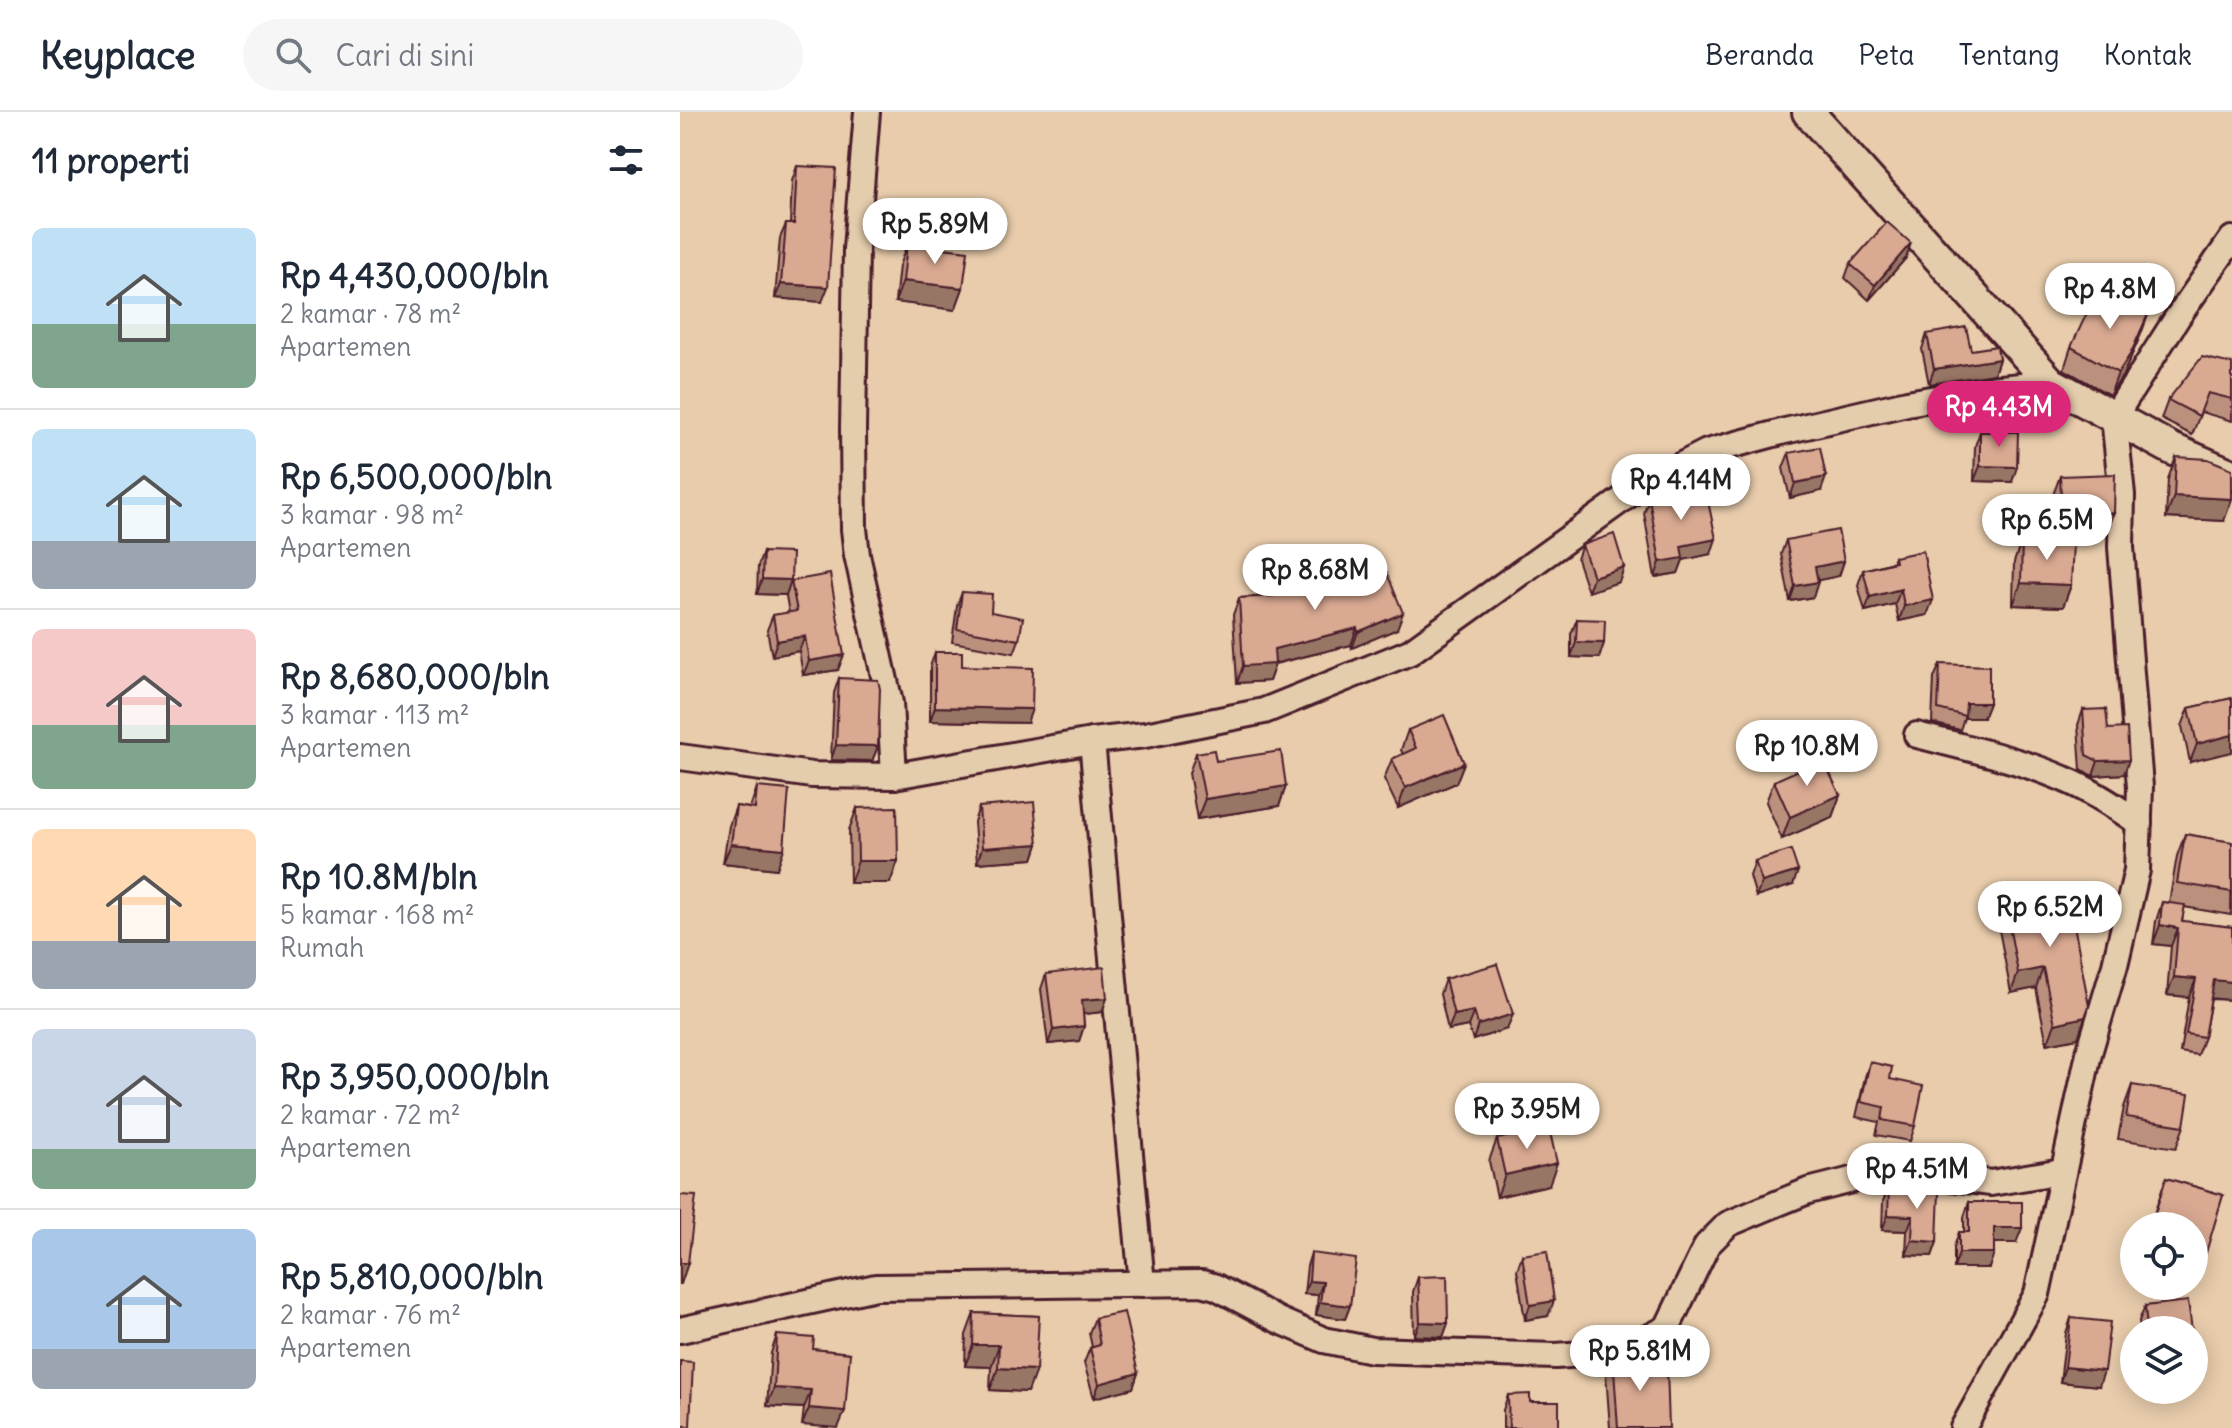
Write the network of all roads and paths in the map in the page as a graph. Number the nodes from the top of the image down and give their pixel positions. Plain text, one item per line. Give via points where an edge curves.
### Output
1 (867, 112) edge
2 (1808, 112) edge
3 (2232, 239) edge
4 (2051, 383) junction
5 (2114, 417) junction
6 (2232, 475) edge
7 (1917, 735) dead end
8 (1092, 741) junction
9 (680, 757) edge
10 (894, 776) junction
11 (2139, 823) junction
12 (2062, 1171) junction
13 (1142, 1284) junction
14 (680, 1330) edge
15 (1963, 1428) edge

1 - 10 street via 856,249 854,516 857,555 890,703
2 - 4 street
3 - 5 street
4 - 5 street
4 - 8 street via 1907,403 1707,452 1641,486 1410,652 1264,711
5 - 6 street
5 - 11 street
7 - 11 street via 2065,779
8 - 10 street
8 - 13 street
9 - 10 street via 812,775
11 - 12 street via 2131,902
12 - 13 street via 1991,1183 1876,1174 1771,1206 1728,1224 1707,1245 1667,1328 1623,1351 1556,1356 1372,1350 1324,1340 1216,1287
12 - 15 street via 2037,1294
13 - 14 street via 876,1287

